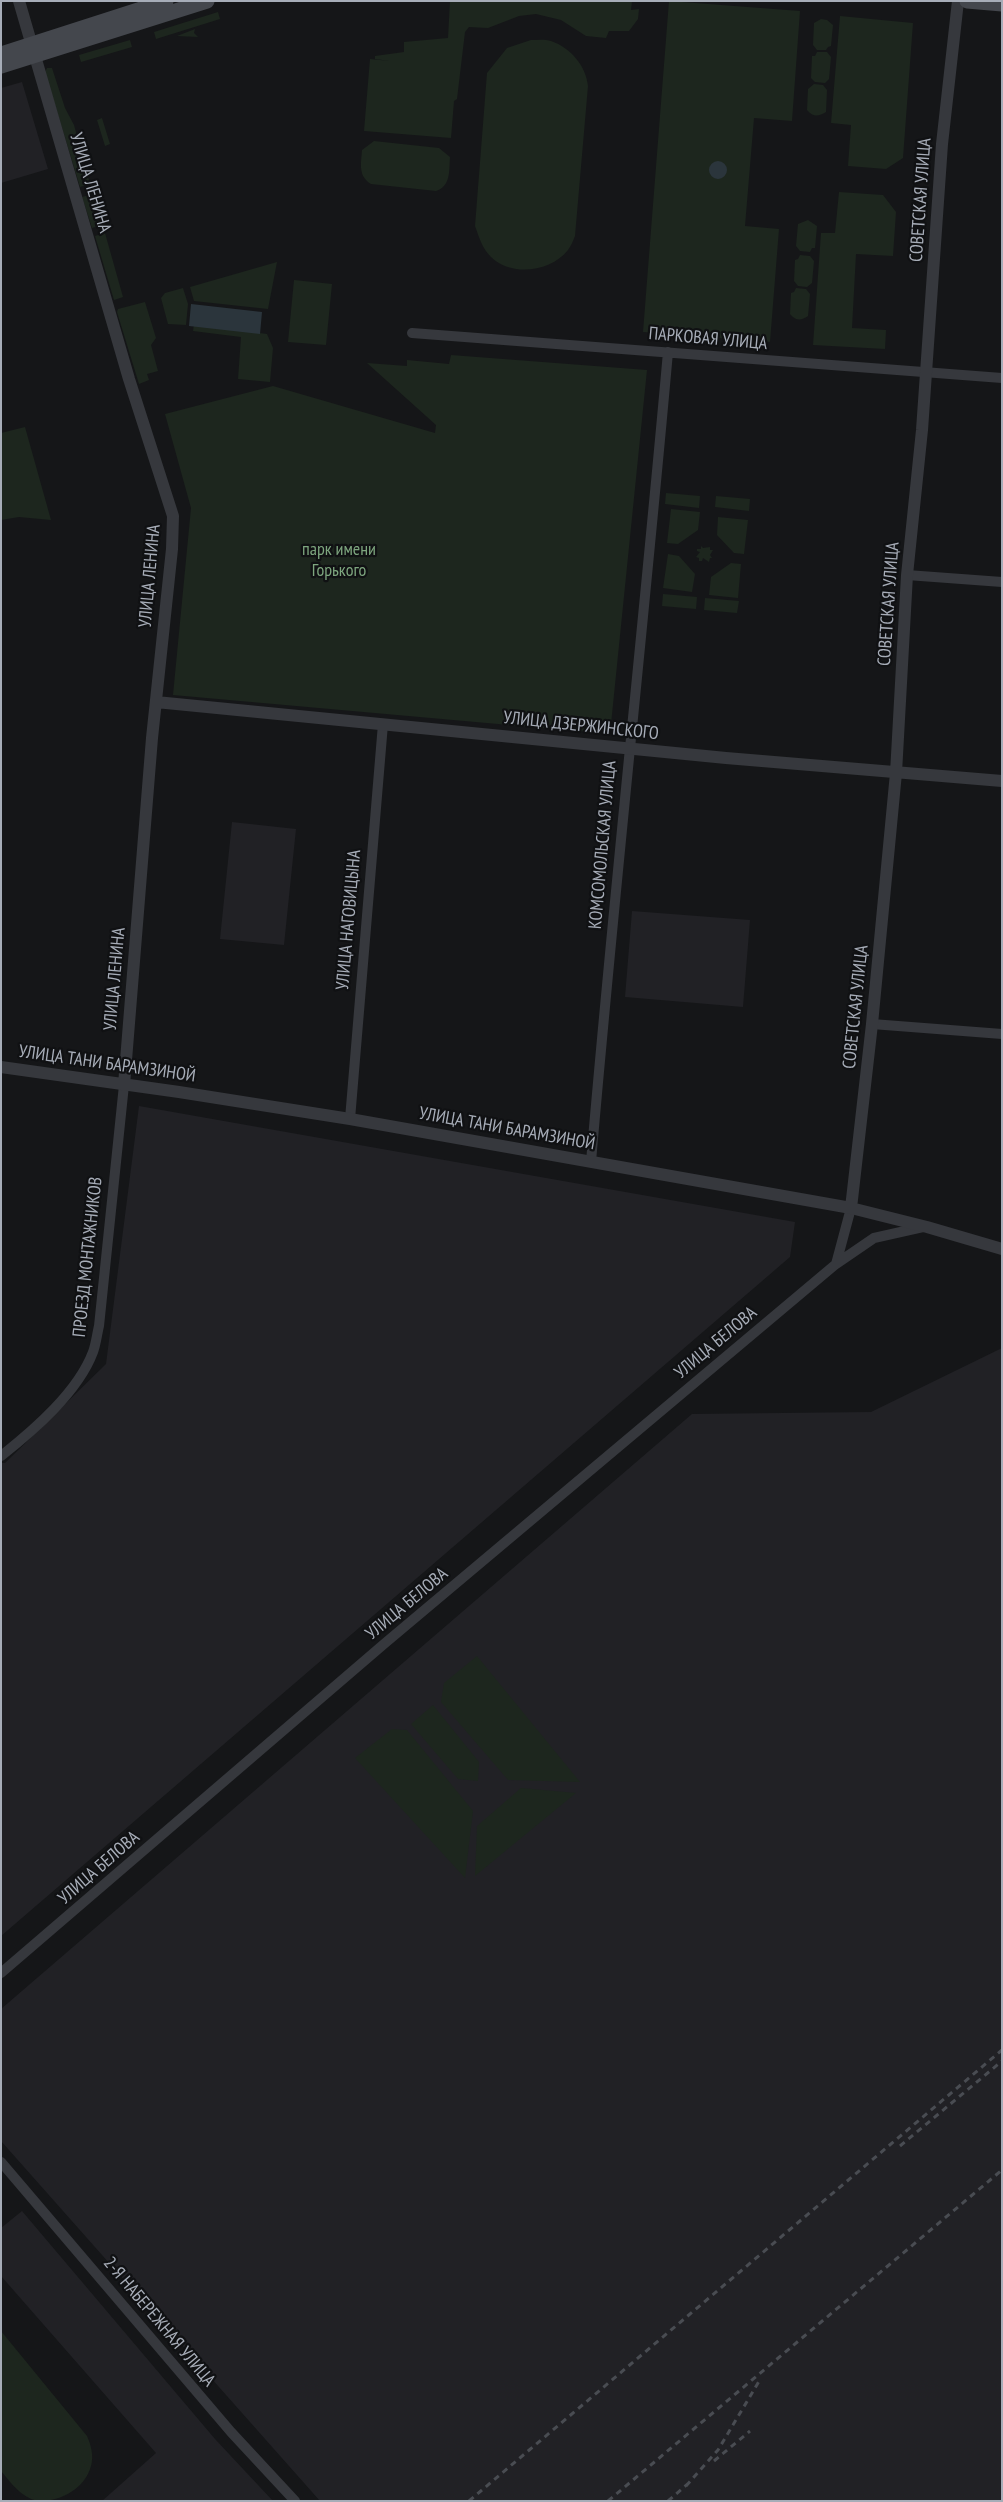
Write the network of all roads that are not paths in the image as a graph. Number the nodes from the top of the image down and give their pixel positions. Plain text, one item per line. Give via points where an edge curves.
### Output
1 (19, 1) edge
2 (166, 1) edge
3 (207, 1) edge
4 (958, 1) edge
5 (967, 1) edge
6 (1002, 4) edge
7 (33, 50) junction
8 (1, 54) edge
9 (1, 66) edge
10 (412, 333) dead end
11 (668, 352) junction
12 (926, 371) junction
13 (1002, 378) edge
14 (907, 575) junction
15 (1002, 582) edge
16 (156, 702) junction
17 (383, 724) junction
18 (629, 748) junction
19 (896, 773) junction
20 (1002, 781) edge
21 (872, 1024) junction
22 (1002, 1034) edge
23 (1, 1067) edge
24 (124, 1085) junction
25 (350, 1119) junction
26 (591, 1162) junction
27 (851, 1208) junction
28 (927, 1227) junction
29 (1002, 1249) edge
30 (836, 1264) junction
31 (1, 1456) edge
32 (1, 1973) edge
33 (1, 2162) edge
34 (295, 2501) edge

1 - 7 street, УЛИЦА ЛЕНИНА
2 - 7 main road
3 - 7 main road
4 - 12 street, СОВЕТСКАЯ УЛИЦА via 942,144
5 - 6 main road
7 - 8 main road
7 - 9 main road
7 - 16 street, УЛИЦА ЛЕНИНА via 129,379 173,516
10 - 11 street, ПАРКОВАЯ УЛИЦА
11 - 12 street, ПАРКОВАЯ УЛИЦА
11 - 18 street, КОМСОМОЛЬСКАЯ УЛИЦА
12 - 13 street, ПАРКОВАЯ УЛИЦА
12 - 14 street, СОВЕТСКАЯ УЛИЦА
14 - 15 street
14 - 19 street, СОВЕТСКАЯ УЛИЦА
16 - 17 street, УЛИЦА ДЗЕРЖИНСКОГО
16 - 24 street, УЛИЦА ЛЕНИНА
17 - 18 street, УЛИЦА ДЗЕРЖИНСКОГО
17 - 25 street, УЛИЦА НАГОВИЦЫНА
18 - 19 street, УЛИЦА ДЗЕРЖИНСКОГО
18 - 26 street, КОМСОМОЛЬСКАЯ УЛИЦА
19 - 20 street, УЛИЦА ДЗЕРЖИНСКОГО
19 - 21 street, СОВЕТСКАЯ УЛИЦА
21 - 22 street
21 - 27 street, СОВЕТСКАЯ УЛИЦА
23 - 24 street, УЛИЦА ТАНИ БАРАМЗИНОЙ
24 - 25 street, УЛИЦА ТАНИ БАРАМЗИНОЙ
24 - 31 street, ПРОЕЗД МОНТАЖНИКОВ via 99,1326 93,1352 73,1387 29,1434
25 - 26 street, УЛИЦА ТАНИ БАРАМЗИНОЙ
26 - 27 street, УЛИЦА ТАНИ БАРАМЗИНОЙ
27 - 28 street, УЛИЦА ТАНИ БАРАМЗИНОЙ
27 - 30 street
28 - 29 street, УЛИЦА ТАНИ БАРАМЗИНОЙ
28 - 30 street, УЛИЦА БЕЛОВА via 874,1238
30 - 32 street, УЛИЦА БЕЛОВА via 384,1644
33 - 34 street, 2-Я НАБЕРЕЖНАЯ УЛИЦА via 231,2432

